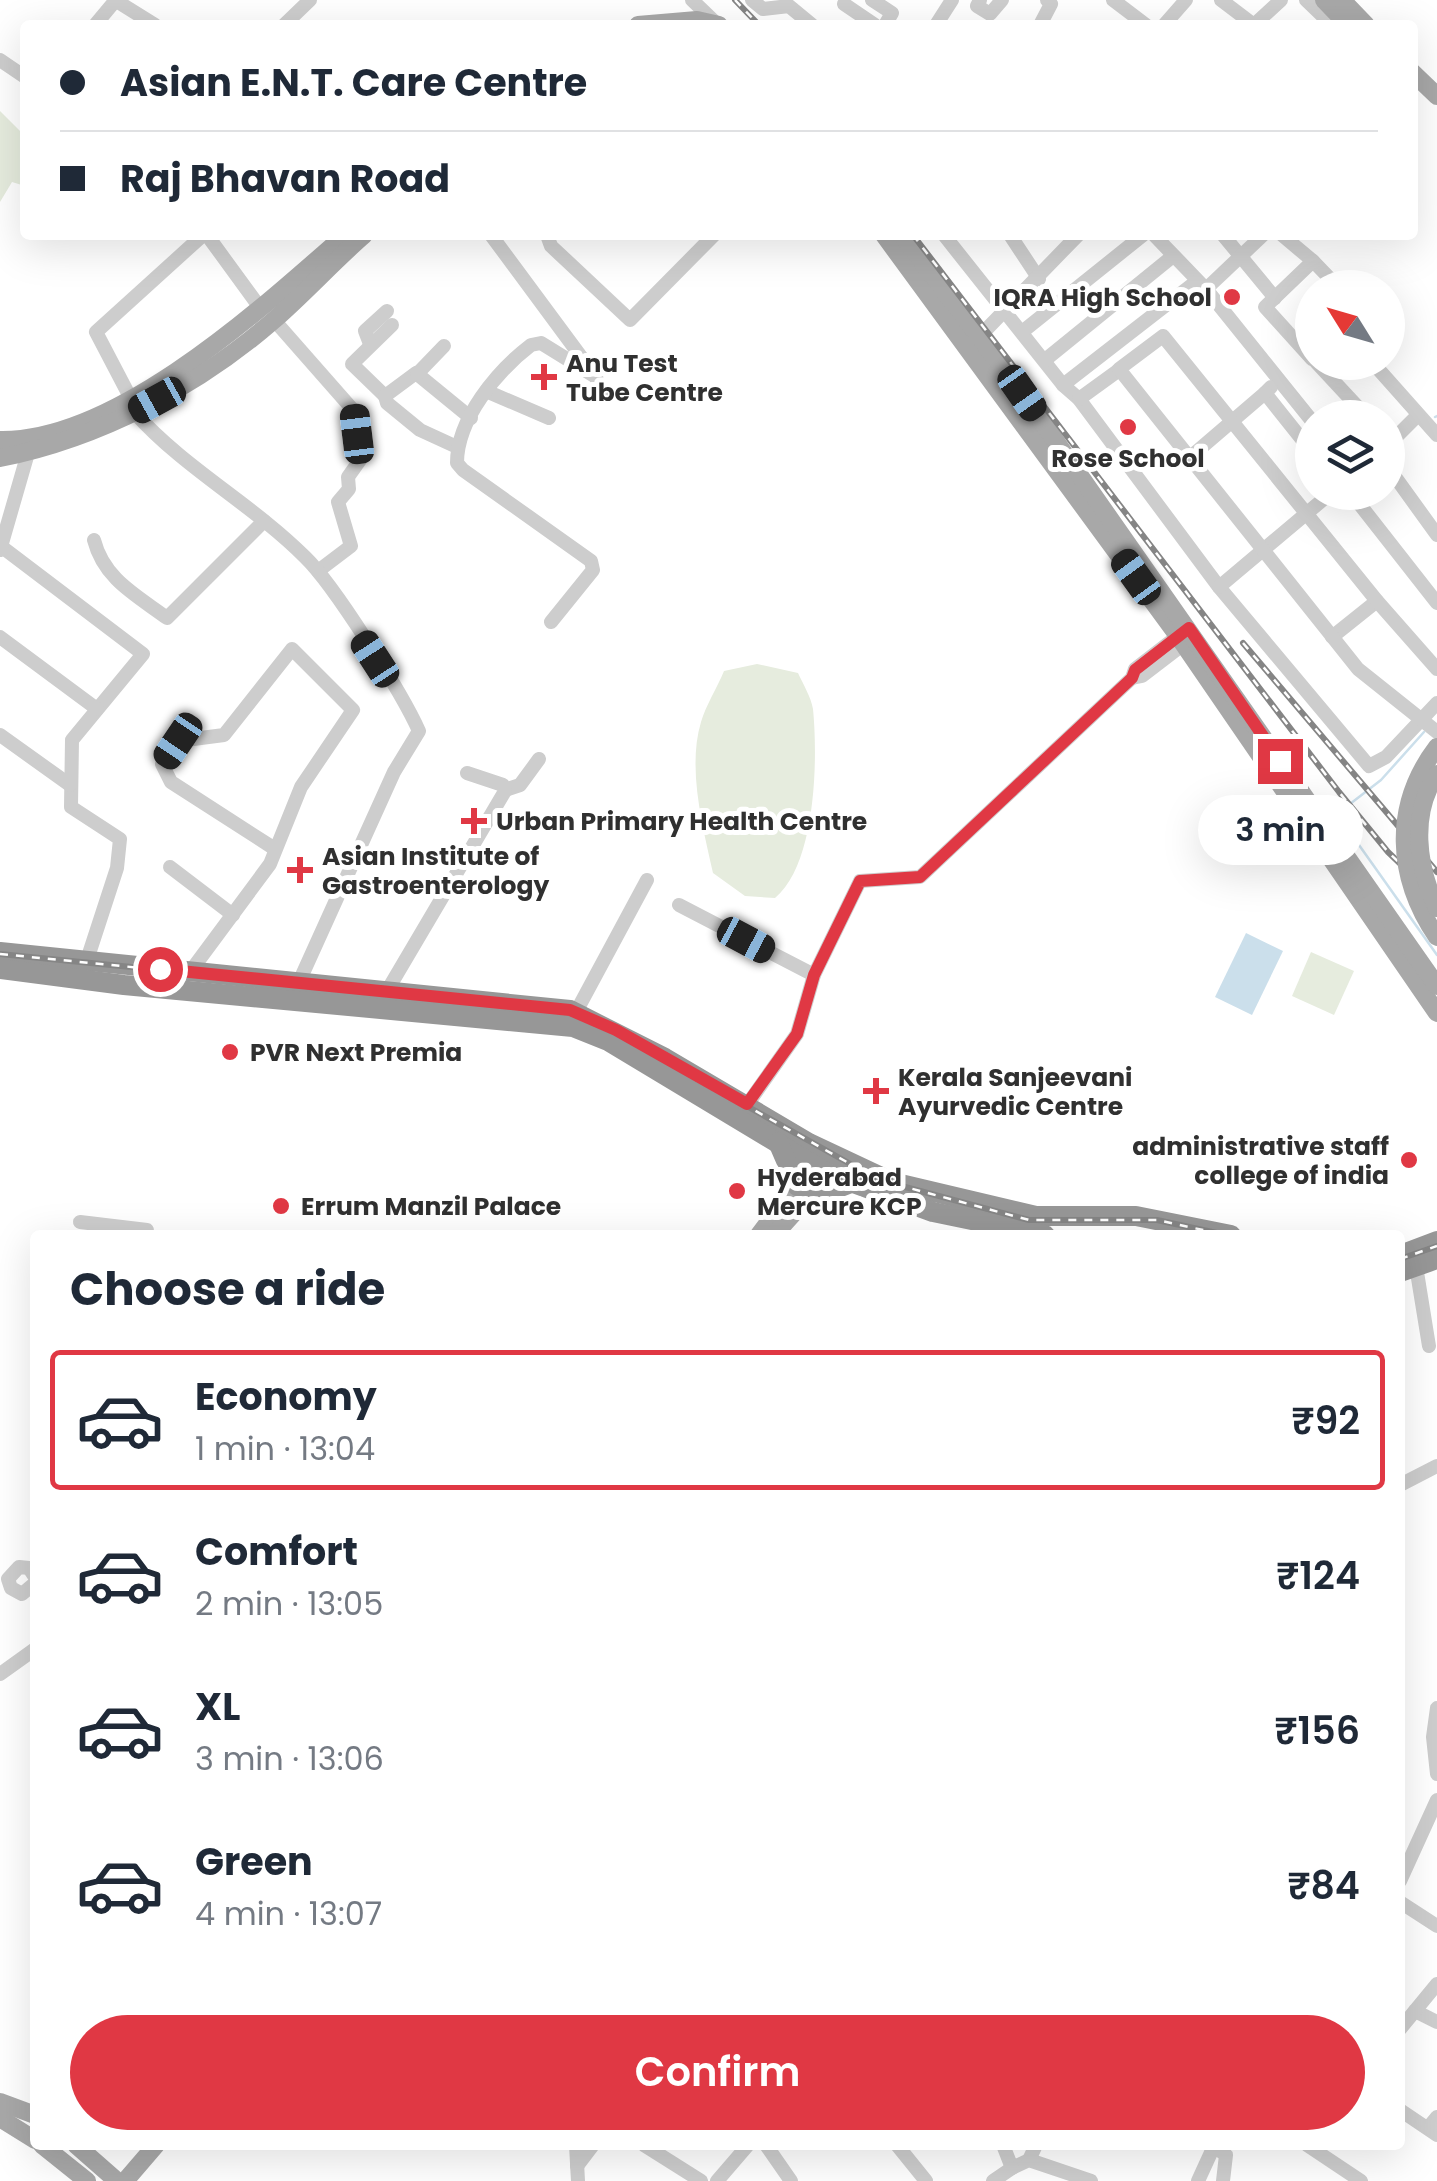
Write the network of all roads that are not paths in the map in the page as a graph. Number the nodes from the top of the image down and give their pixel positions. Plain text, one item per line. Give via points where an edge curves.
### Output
1 (115, 0) edge
2 (692, 0) edge
3 (752, 0) edge
4 (872, 0) edge
5 (1002, 0) edge
6 (1186, 0) edge
7 (1221, 0) edge
8 (1281, 0) edge
9 (1306, 0) edge
10 (1324, 0) edge
11 (1342, 0) edge
12 (1107, 1) edge
13 (976, 2) edge
14 (844, 4) dead end
15 (99, 20) edge
16 (147, 20) edge
17 (713, 20) edge
18 (806, 20) edge
19 (868, 20) edge
20 (888, 20) edge
21 (1138, 20) edge
22 (1168, 20) edge
23 (1254, 20) edge
24 (1262, 20) edge
25 (1327, 20) edge
26 (1343, 20) edge
27 (1361, 20) edge
28 (1418, 78) edge
29 (1418, 94) edge
30 (1437, 96) edge
31 (1437, 111) edge
32 (199, 240) edge
33 (209, 240) edge
34 (339, 240) edge
35 (358, 240) edge
36 (494, 240) edge
37 (549, 240) edge
38 (709, 240) edge
39 (888, 240) edge
40 (906, 240) edge
41 (948, 240) edge
42 (1013, 240) edge
43 (1072, 240) edge
44 (1138, 240) edge
45 (1159, 240) edge
46 (1227, 240) edge
47 (1252, 240) edge
48 (1288, 240) edge
49 (1173, 256) junction
50 (1240, 256) junction
51 (1313, 261) junction
52 (1322, 270) edge
53 (1039, 279) junction
54 (1202, 285) junction
55 (1275, 298) junction
56 (1004, 313) junction
57 (268, 314) junction
58 (390, 318) dead end
59 (1022, 332) junction
60 (979, 337) junction
61 (1295, 339) edge
62 (444, 346) dead end
63 (1045, 360) junction
64 (1119, 370) junction
65 (417, 374) junction
66 (596, 377) junction
67 (1280, 380) junction
68 (1333, 380) edge
69 (1388, 380) edge
70 (1062, 385) junction
71 (486, 391) junction
72 (1265, 393) junction
73 (601, 394) dead end
74 (385, 396) junction
75 (1079, 399) junction
76 (1296, 400) edge
77 (1351, 400) edge
78 (132, 405) junction
79 (1418, 415) junction
80 (471, 418) junction
81 (549, 418) dead end
82 (1232, 421) junction
83 (1405, 427) edge
84 (1295, 431) edge
85 (1437, 435) edge
86 (0, 440) edge
87 (457, 447) junction
88 (28, 452) junction
89 (0, 458) edge
90 (1188, 459) junction
91 (1405, 490) edge
92 (1312, 510) edge
93 (1364, 510) edge
94 (1308, 514) junction
95 (264, 521) junction
96 (1437, 534) edge
97 (94, 540) dead end
98 (1, 548) edge
99 (1264, 550) junction
100 (318, 570) junction
101 (1218, 587) junction
102 (1377, 601) junction
103 (1437, 603) edge
104 (550, 622) dead end
105 (1186, 636) junction
106 (0, 637) edge
107 (1332, 637) junction
108 (1437, 669) edge
109 (1437, 703) edge
110 (96, 709) junction
111 (1423, 718) junction
112 (1436, 731) edge
113 (0, 735) edge
114 (1437, 747) edge
115 (540, 759) dead end
116 (468, 774) dead end
117 (1437, 774) edge
118 (70, 786) junction
119 (505, 790) junction
120 (276, 850) junction
121 (170, 867) dead end
122 (647, 880) dead end
123 (679, 904) dead end
124 (1437, 908) edge
125 (233, 915) junction
126 (1437, 937) edge
127 (0, 952) edge
128 (86, 962) junction
129 (0, 969) edge
130 (190, 972) junction
131 (814, 975) junction
132 (298, 982) junction
133 (1437, 986) edge
134 (387, 991) junction
135 (513, 1011) junction
136 (576, 1012) junction
137 (1437, 1012) edge
138 (747, 1104) junction
139 (809, 1180) junction
140 (851, 1183) junction
141 (80, 1222) dead end
142 (1018, 1222) junction
143 (977, 1229) edge
144 (147, 1230) dead end
145 (763, 1230) edge
146 (777, 1230) edge
147 (1035, 1230) edge
148 (1206, 1230) edge
149 (1437, 1240) edge
150 (1413, 1263) edge
151 (1429, 1346) dead end
152 (1437, 1466) edge
153 (1405, 1482) edge
154 (30, 1653) edge
155 (0, 1674) edge
156 (1437, 1708) edge
157 (1435, 1737) edge
158 (1437, 1774) edge
159 (1437, 1800) edge
160 (1405, 1871) edge
161 (1405, 1905) edge
162 (1437, 1926) edge
163 (1437, 1984) edge
164 (1415, 2011) junction
165 (1437, 2022) edge
166 (1405, 2023) edge
167 (0, 2102) edge
168 (1405, 2112) edge
169 (30, 2113) edge
170 (0, 2118) edge
171 (1434, 2126) edge
172 (30, 2137) edge
173 (48, 2150) edge
174 (146, 2150) edge
175 (590, 2150) edge
176 (652, 2150) edge
177 (744, 2150) edge
178 (770, 2150) edge
179 (901, 2150) edge
180 (1005, 2150) edge
181 (1035, 2150) edge
182 (1211, 2150) edge
183 (1220, 2150) edge
184 (1314, 2150) edge
185 (83, 2151) edge
186 (1033, 2162) junction
187 (1012, 2168) junction
188 (578, 2173) edge
189 (1357, 2180) edge
190 (88, 2181) edge
191 (116, 2181) edge
192 (125, 2181) edge
193 (140, 2181) edge
194 (700, 2181) edge
195 (717, 2181) edge
196 (792, 2181) edge
197 (926, 2181) edge
198 (993, 2181) edge
199 (1034, 2181) edge
200 (1091, 2181) edge
201 (1198, 2181) edge
202 (1223, 2181) edge

1 - 15 street
1 - 16 street
2 - 17 street
3 - 18 street via 763,9 789,6
4 - 20 street via 892,13
5 - 13 street via 990,14
6 - 22 street
7 - 23 street
8 - 24 street
9 - 25 street
10 - 26 main road
11 - 27 main road
12 - 21 street
14 - 19 street
28 - 30 main road
29 - 31 main road
32 - 78 street via 96,332
33 - 57 street
34 - 57 main road
35 - 57 main road
36 - 66 street
37 - 38 street via 630,320
39 - 105 main road
40 - 60 main road
41 - 56 street
42 - 53 street
43 - 53 street
44 - 59 street
45 - 49 street
46 - 50 street
47 - 50 street
48 - 51 street
49 - 54 street
49 - 63 street
50 - 54 street
50 - 55 street
51 - 52 street
51 - 55 street
53 - 56 street
54 - 67 street
54 - 70 street
55 - 61 street via 1265,308
56 - 59 street
56 - 60 street
57 - 78 main road
57 - 100 street via 354,411 365,453 338,502 352,543
58 - 74 street via 352,364
59 - 63 street
60 - 105 main road
62 - 65 street
63 - 70 street
64 - 75 street
64 - 82 street via 1163,336
64 - 90 street
65 - 74 street
65 - 80 street
66 - 71 street via 531,344
66 - 73 street
67 - 72 street
67 - 76 street
68 - 77 street
69 - 79 street
70 - 75 street
71 - 80 street
71 - 81 street
72 - 82 street
72 - 84 street
74 - 87 street via 420,430
75 - 101 street
78 - 86 main road via 32,438
78 - 88 main road
78 - 95 street via 157,438
79 - 83 street
79 - 85 street
80 - 87 street
82 - 90 street
82 - 94 street
87 - 104 street via 463,470 591,561 593,570
88 - 89 main road
88 - 98 street
90 - 99 street
91 - 96 street
92 - 94 street
93 - 103 street
94 - 99 street
94 - 102 street
95 - 97 street via 167,618 112,577
95 - 100 street
98 - 110 street via 143,654
99 - 101 street
99 - 107 street
100 - 132 street via 419,731
101 - 111 street via 1369,766
102 - 107 street
102 - 108 street
105 - 131 street via 1132,678 920,877 860,881
105 - 133 main road
105 - 137 main road
106 - 110 street
107 - 111 street via 1358,669
109 - 111 street
110 - 118 street via 72,740
111 - 112 street
113 - 118 street
114 - 126 main road, bridge via 1408,801 1404,854 1415,900
115 - 119 street via 520,785
116 - 119 street
117 - 124 main road, bridge via 1419,822 1420,864
118 - 128 street via 70,807 120,839
119 - 134 street
120 - 120 street via 301,787 353,710 292,649 224,735 178,741 162,764 172,782
120 - 125 street
121 - 125 street
122 - 136 street
123 - 131 street
125 - 130 street
127 - 128 highway
128 - 130 highway
129 - 135 highway via 124,985
130 - 132 highway
131 - 138 street via 797,1034
132 - 134 highway
134 - 135 highway
135 - 136 highway
135 - 139 highway via 588,1032 777,1141
136 - 138 highway
138 - 142 highway via 866,1172
139 - 140 highway
139 - 140 highway
139 - 145 main road
139 - 146 main road
140 - 143 highway
141 - 144 street
142 - 143 highway
142 - 147 highway
142 - 148 highway via 1136,1216
149 - 150 highway
150 - 151 street
152 - 153 street
154 - 155 street
156 - 157 street
157 - 158 street
159 - 160 street
161 - 162 street
163 - 164 street
164 - 165 street
164 - 166 street
167 - 169 main road
168 - 171 street
170 - 172 main road
173 - 190 main road
174 - 185 main road via 117,2163
174 - 191 main road
174 - 192 main road
174 - 193 main road
175 - 188 street
176 - 194 street
177 - 195 street
178 - 196 street
179 - 197 street
180 - 187 street
181 - 186 street
182 - 201 street
183 - 202 street via 1226,2155
184 - 189 street
185 - 191 main road
186 - 187 street
186 - 199 street
186 - 200 street
187 - 198 street

